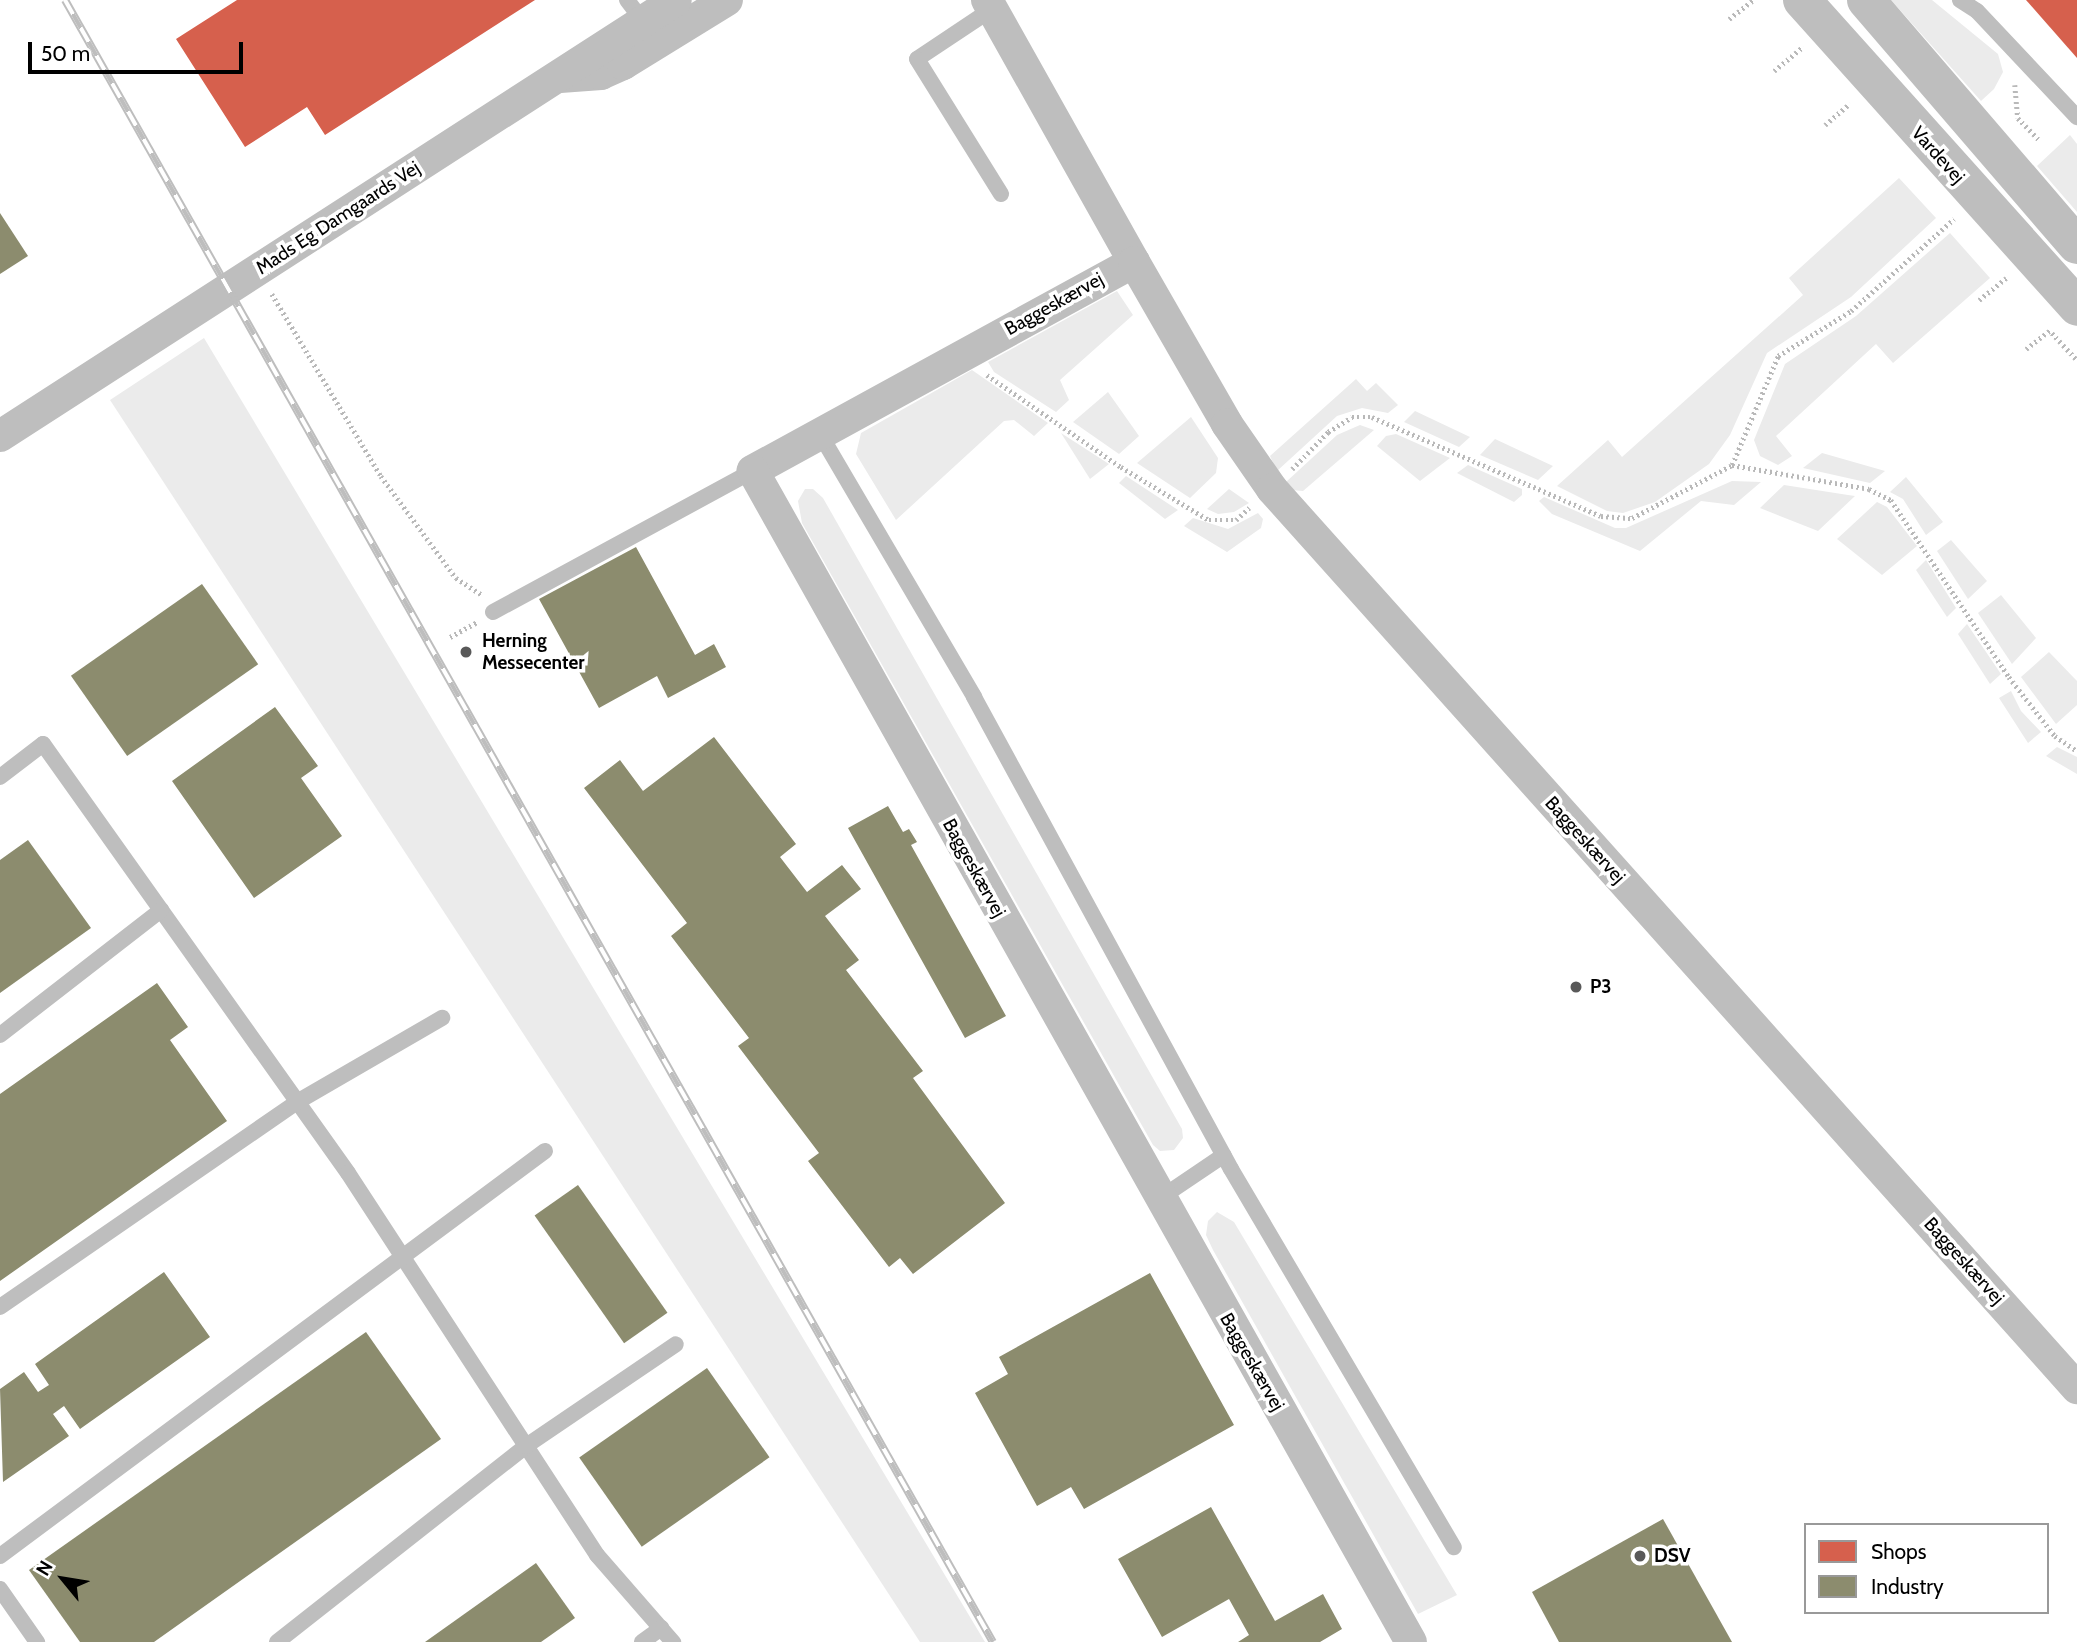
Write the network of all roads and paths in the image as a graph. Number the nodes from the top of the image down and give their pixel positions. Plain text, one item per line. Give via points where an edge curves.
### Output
1 (676, 0) edge
2 (727, 0) edge
3 (1753, 0) edge
4 (1802, 0) edge
5 (1867, 0) edge
6 (1960, 0) edge
7 (990, 5) edge
8 (635, 11) edge
9 (1729, 19) dead end
10 (1804, 47) dead end
11 (1774, 71) dead end
12 (555, 77) junction
13 (1854, 99) dead end
14 (2077, 117) edge
15 (2018, 118) dead end
16 (1825, 125) dead end
17 (2040, 141) dead end
18 (1001, 194) dead end
19 (1962, 211) dead end
20 (2077, 245) edge
21 (1134, 261) junction
22 (257, 270) junction
23 (2012, 285) dead end
24 (1979, 300) dead end
25 (2063, 318) edge
26 (2042, 321) dead end
27 (2026, 349) dead end
28 (969, 350) junction
29 (2077, 360) edge
30 (820, 433) junction
31 (0, 436) edge
32 (1732, 465) junction
33 (753, 471) junction
34 (1272, 489) junction
35 (482, 596) dead end
36 (493, 612) dead end
37 (2077, 751) edge
38 (0, 777) edge
39 (161, 910) junction
40 (442, 1018) dead end
41 (0, 1035) edge
42 (297, 1101) junction
43 (545, 1151) dead end
44 (1224, 1155) junction
45 (1159, 1199) junction
46 (403, 1257) junction
47 (0, 1307) edge
48 (676, 1344) dead end
49 (2077, 1388) edge
50 (526, 1446) junction
51 (1454, 1547) dead end
52 (0, 1556) edge
53 (0, 1589) edge
54 (661, 1628) junction
55 (37, 1642) edge
56 (277, 1642) edge
57 (642, 1642) edge
58 (673, 1642) edge
59 (1410, 1642) edge

1 - 8 street, Mads Eg Damgaards Vej
2 - 12 street via 601,74
3 - 9 path
4 - 25 street, Vardevej
5 - 20 street
6 - 14 lane via 1978,11
7 - 18 lane via 917,59
7 - 21 street, Baggeskærvej
8 - 12 street, Mads Eg Damgaards Vej
10 - 11 path
12 - 22 street, Mads Eg Damgaards Vej
13 - 16 path
15 - 17 path
19 - 32 path via 1851,311 1777,356
21 - 28 street, Baggeskærvej
21 - 34 street, Baggeskærvej via 1220,412
22 - 31 street, Mads Eg Damgaards Vej
22 - 35 path via 381,476 456,578
23 - 24 path via 2005,276
25 - 26 path
25 - 27 path
25 - 29 path
28 - 30 street, Baggeskærvej
28 - 34 path via 982,371 1001,386 1209,520 1236,520
30 - 33 street, Baggeskærvej
30 - 44 lane via 968,686
32 - 34 path via 1632,518 1601,516 1372,417 1352,417 1328,432
32 - 37 path via 1869,489 1891,500 2009,677 2055,736
33 - 36 lane
33 - 45 street, Baggeskærvej
34 - 49 street, Baggeskærvej
38 - 39 lane via 43,744
39 - 41 lane
39 - 42 lane
40 - 42 lane
42 - 46 lane
42 - 47 lane
43 - 46 lane
44 - 45 lane
44 - 51 lane
45 - 59 street, Baggeskærvej
46 - 50 lane
46 - 52 lane
48 - 50 lane
50 - 54 lane via 597,1555
50 - 56 lane
53 - 55 lane
54 - 57 lane
54 - 58 lane

